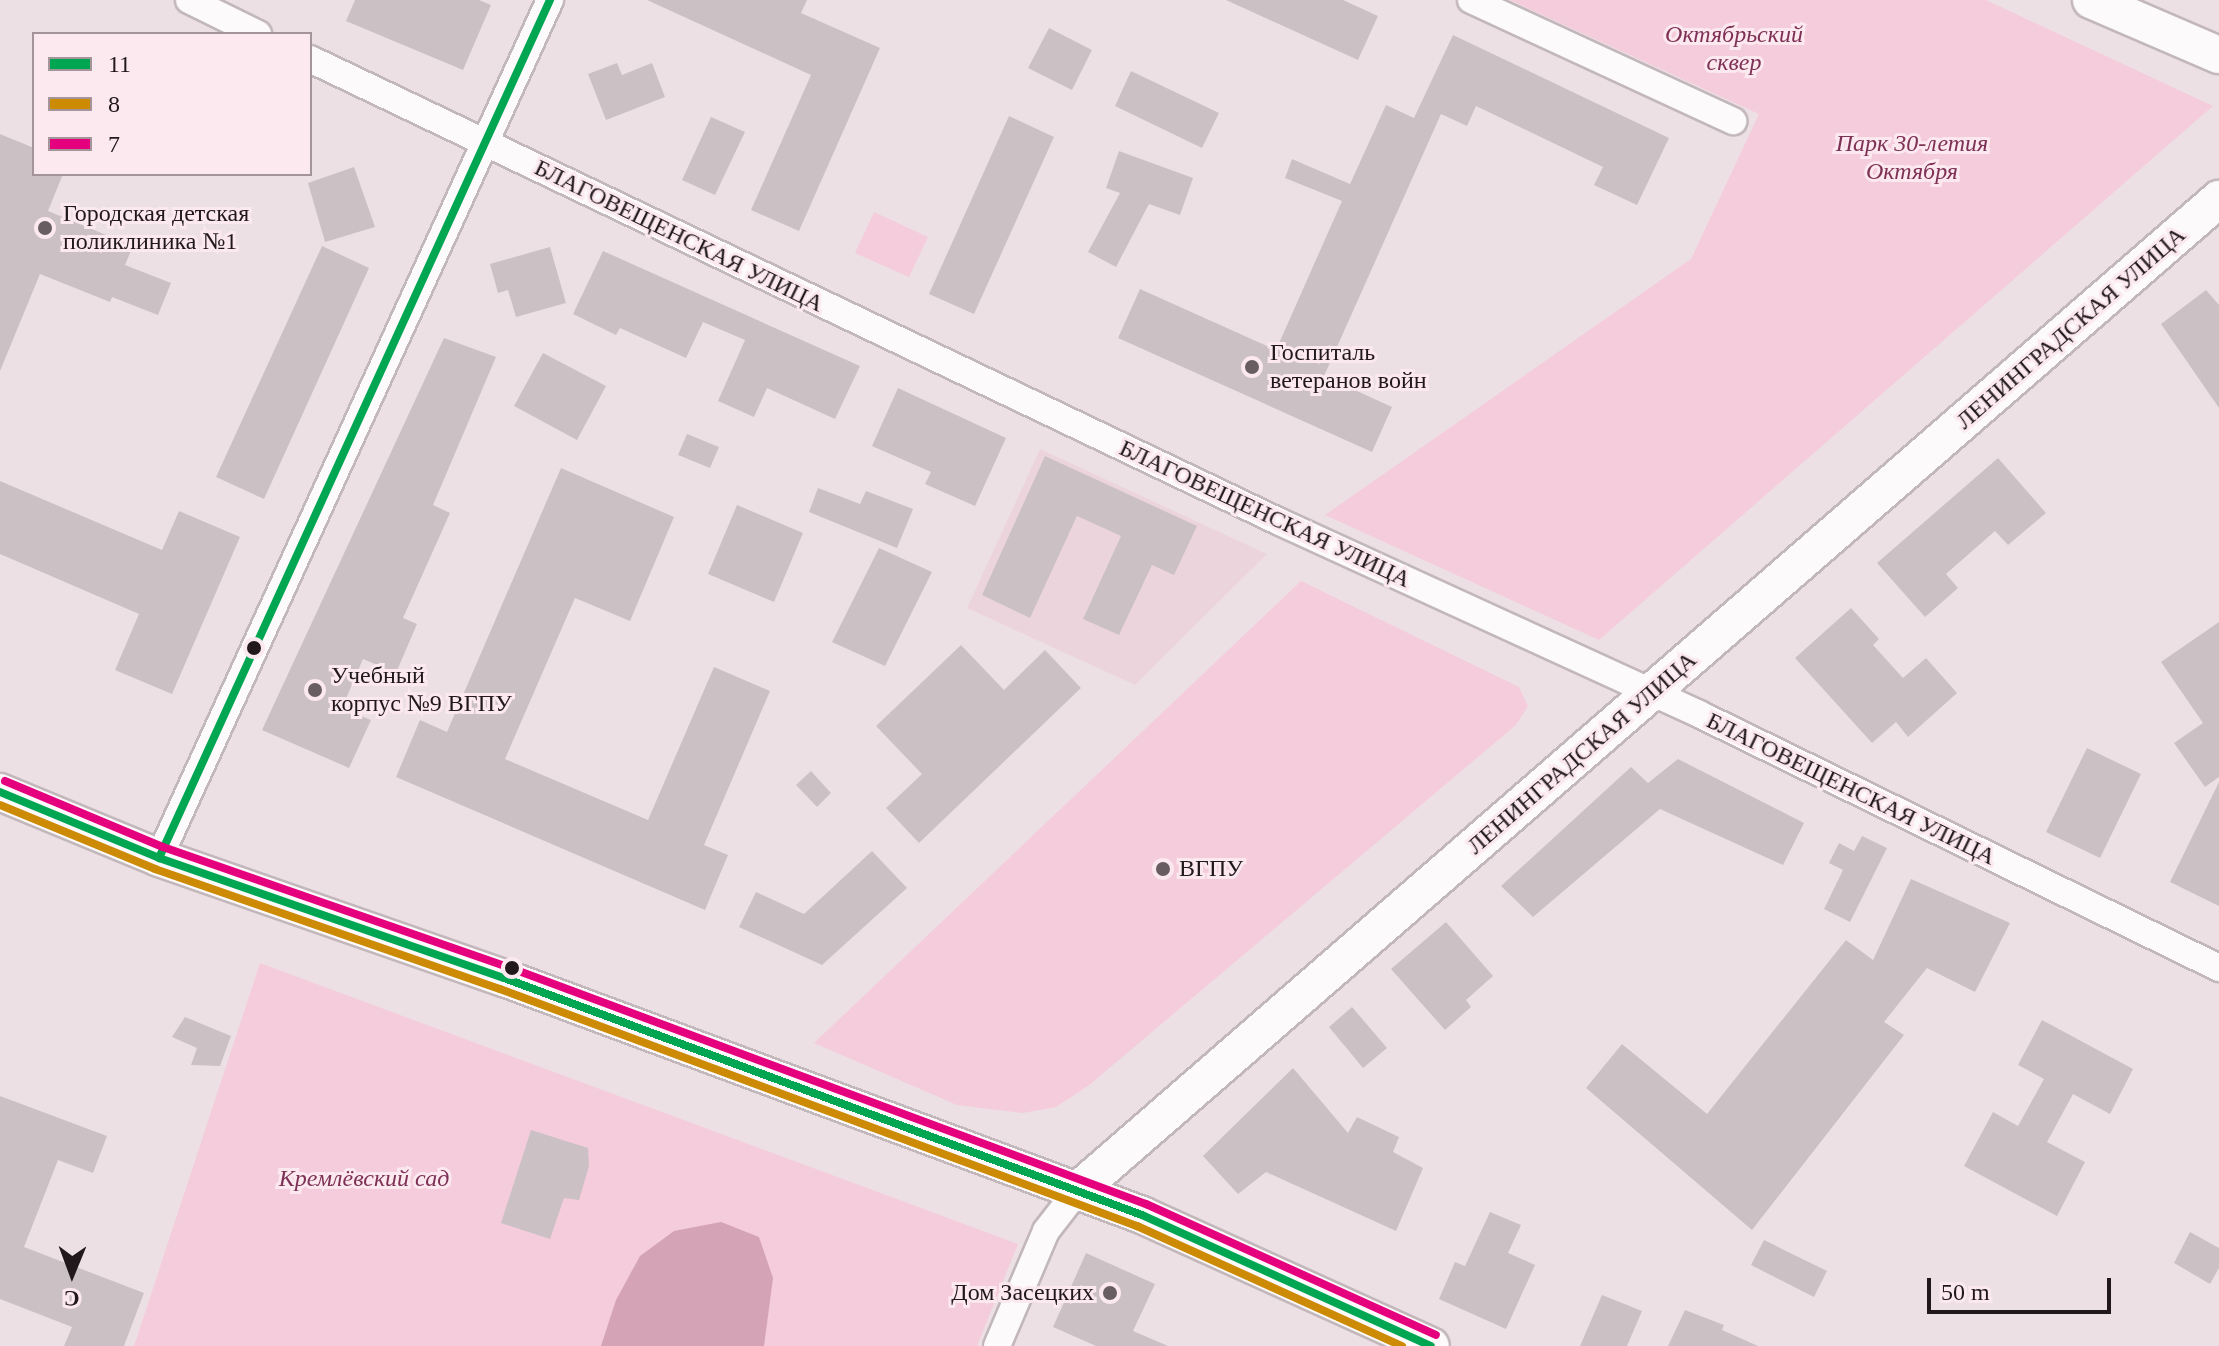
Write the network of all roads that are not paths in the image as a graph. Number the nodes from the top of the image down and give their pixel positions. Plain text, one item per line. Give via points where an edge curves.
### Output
1 (189, 0) edge
2 (550, 0) edge
3 (1471, 0) edge
4 (2091, 0) edge
5 (254, 32) edge
6 (2219, 55) edge
7 (312, 60) edge
8 (1733, 121) dead end
9 (487, 144) junction
10 (2219, 199) edge
11 (1649, 694) junction
12 (0, 792) edge
13 (159, 858) junction
14 (2219, 968) edge
15 (1077, 1191) junction
16 (997, 1346) edge
17 (1431, 1346) edge

1 - 5 street
2 - 9 street
3 - 8 street
4 - 6 main road
7 - 9 street, БЛАГОВЕЩЕНСКАЯ УЛИЦА
9 - 11 street, БЛАГОВЕЩЕНСКАЯ УЛИЦА
9 - 13 street
10 - 11 main road, ЛЕНИНГРАДСКАЯ УЛИЦА
11 - 14 street, БЛАГОВЕЩЕНСКАЯ УЛИЦА
11 - 15 main road, ЛЕНИНГРАДСКАЯ УЛИЦА
12 - 13 main road
13 - 15 main road via 504,978
15 - 16 street, ЛЕНИНГРАДСКАЯ УЛИЦА via 1046,1231
15 - 17 main road via 1187,1233

